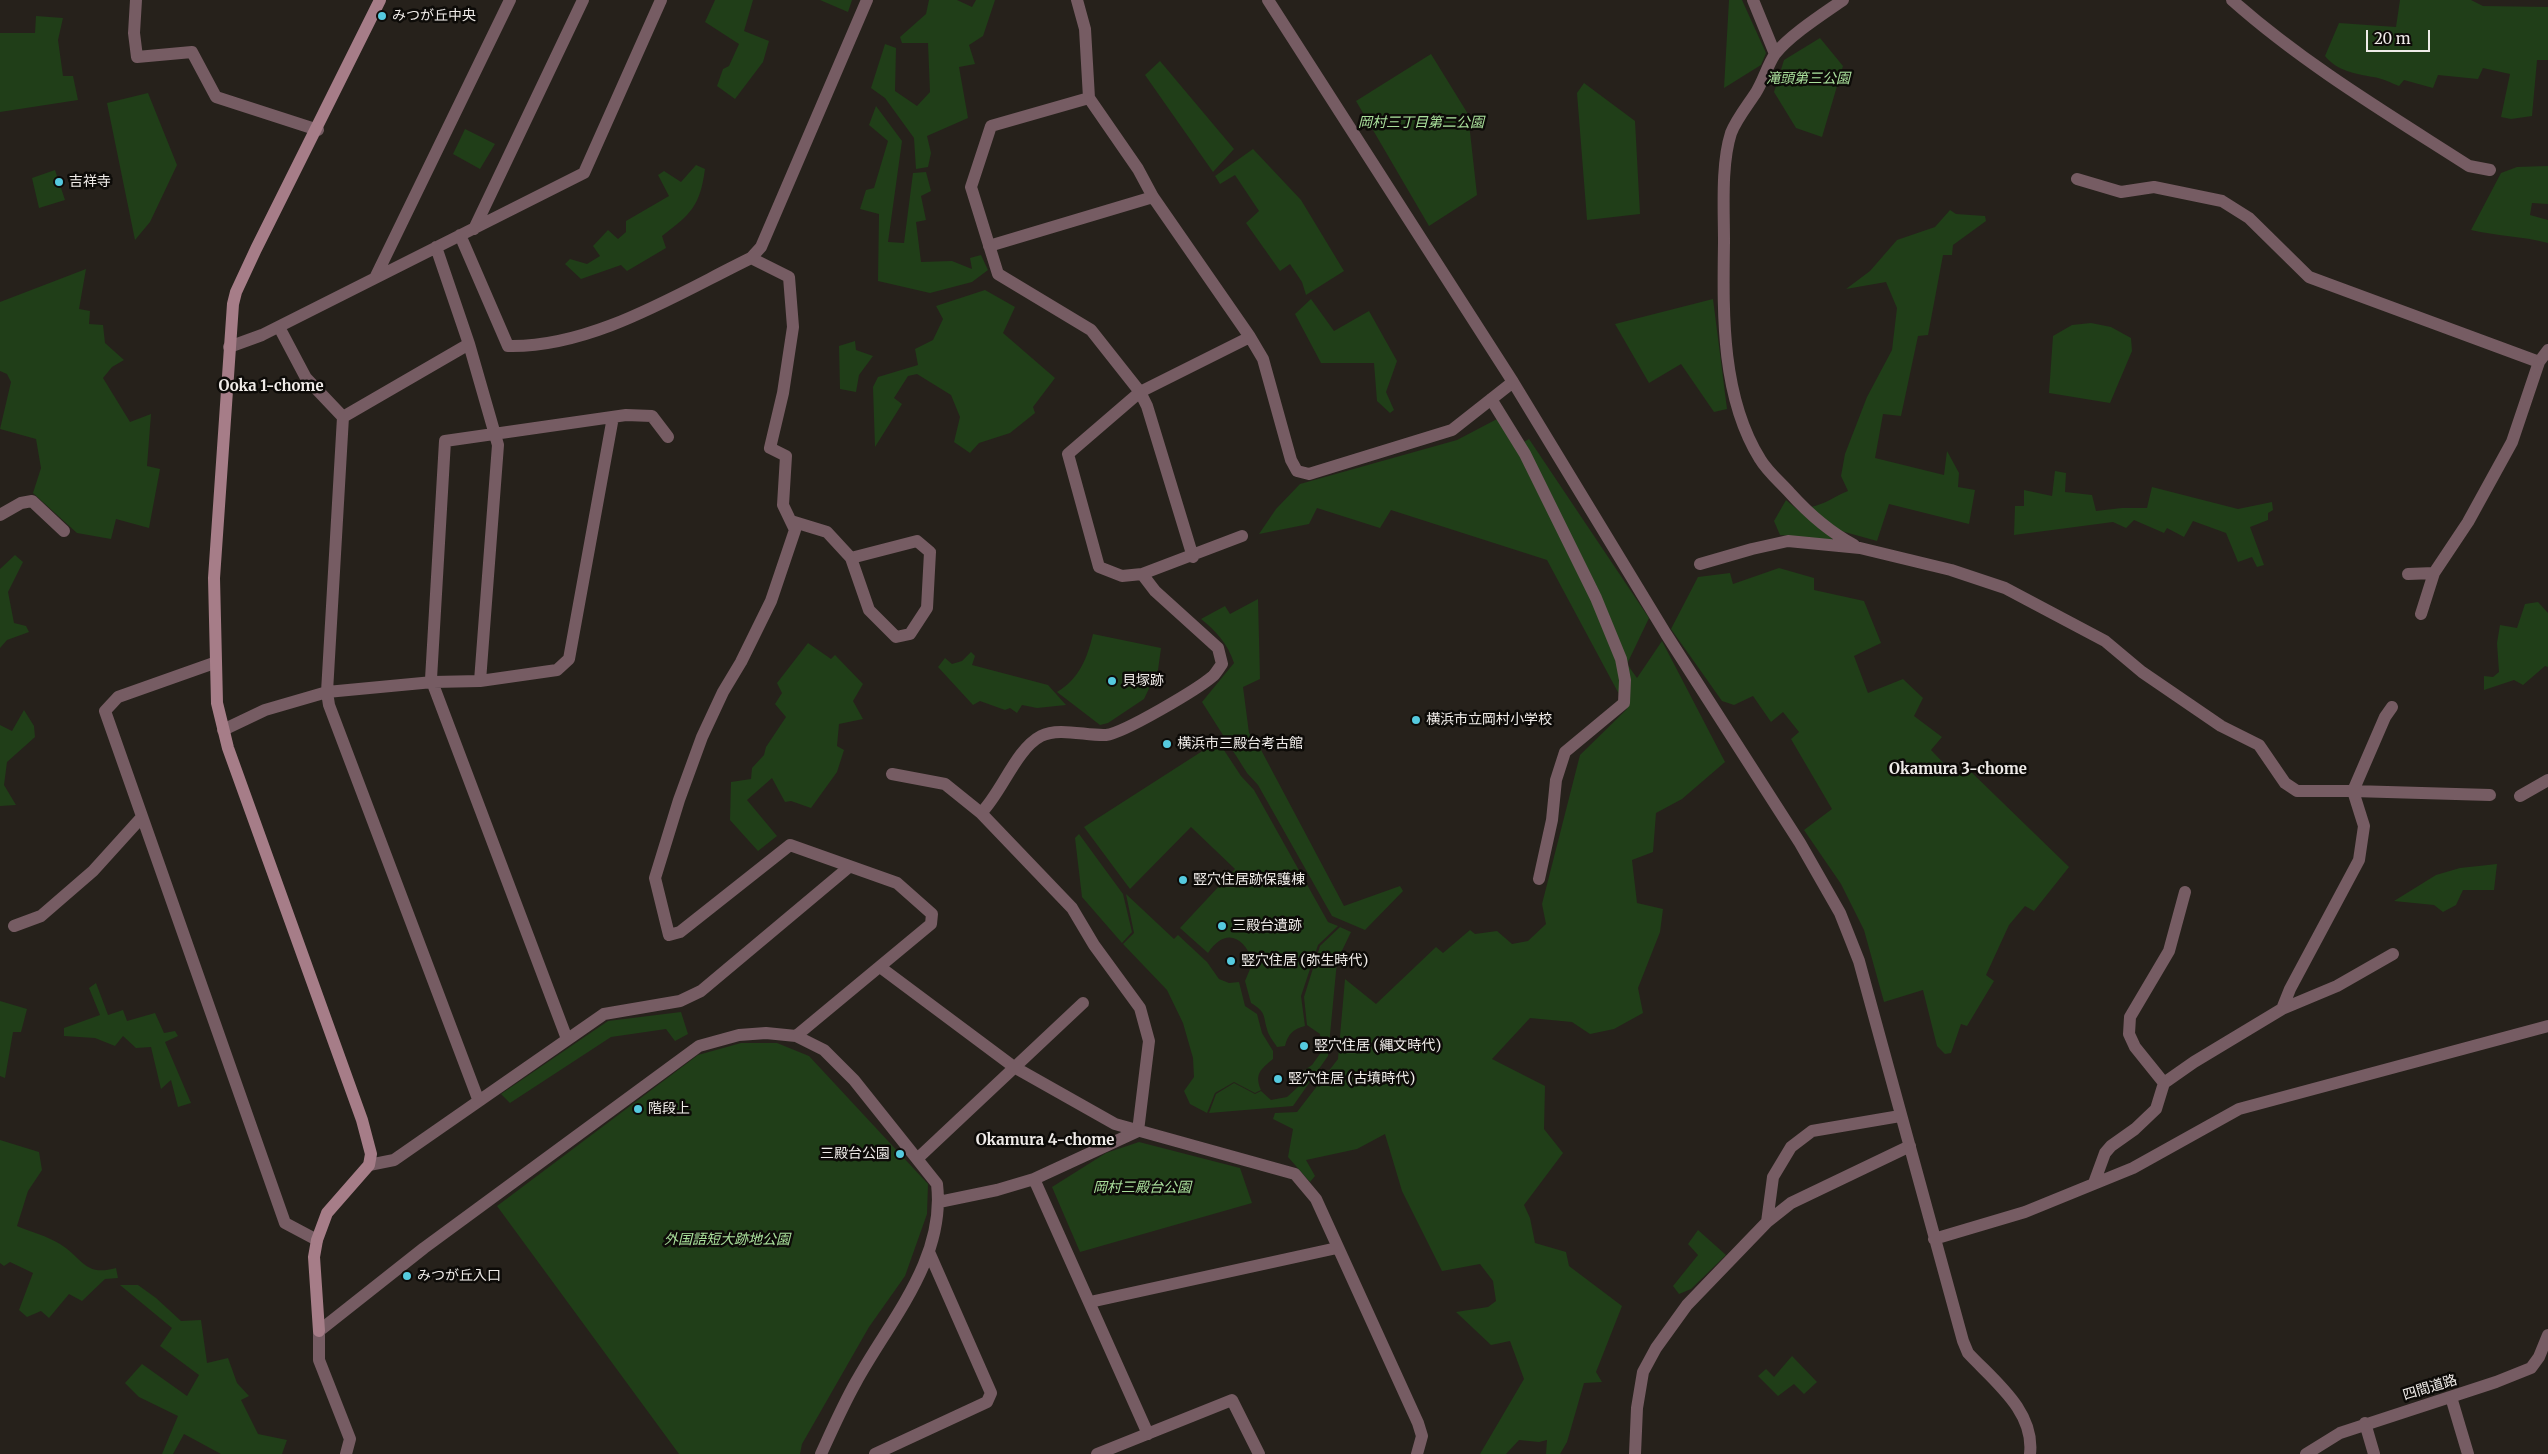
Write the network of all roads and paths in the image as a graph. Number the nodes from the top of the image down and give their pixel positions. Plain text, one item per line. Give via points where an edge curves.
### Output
1 (136, 0) edge
2 (380, 0) edge
3 (510, 0) edge
4 (583, 0) edge
5 (661, 0) edge
6 (867, 0) edge
7 (1077, 0) edge
8 (1268, 0) edge
9 (1753, 0) edge
10 (1843, 0) edge
11 (2232, 0) edge
12 (1776, 54) junction
13 (1089, 98) junction
14 (318, 130) junction
15 (2490, 170) dead end
16 (2078, 179) dead end
17 (1153, 197) junction
18 (474, 229) junction
19 (460, 235) junction
20 (989, 246) junction
21 (436, 248) junction
22 (751, 258) junction
23 (376, 278) junction
24 (279, 327) junction
25 (1250, 337) junction
26 (469, 344) junction
27 (229, 347) junction
28 (2548, 350) edge
29 (2540, 362) junction
30 (1513, 382) junction
31 (1140, 392) junction
32 (1491, 399) junction
33 (343, 417) junction
34 (612, 417) junction
35 (496, 434) junction
36 (668, 437) dead end
37 (0, 515) edge
38 (791, 521) junction
39 (64, 532) dead end
40 (1242, 536) dead end
41 (1860, 548) junction
42 (1193, 557) junction
43 (851, 558) junction
44 (1700, 564) dead end
45 (2434, 573) junction
46 (1142, 574) junction
47 (2408, 574) dead end
48 (2421, 614) dead end
49 (214, 663) junction
50 (480, 681) junction
51 (432, 682) junction
52 (327, 692) junction
53 (2392, 707) dead end
54 (223, 730) junction
55 (892, 774) dead end
56 (2548, 780) edge
57 (2354, 791) junction
58 (2490, 795) dead end
59 (2520, 796) dead end
60 (981, 813) junction
61 (141, 818) junction
62 (848, 867) junction
63 (1539, 879) dead end
64 (2185, 892) dead end
65 (14, 926) dead end
66 (2393, 954) dead end
67 (880, 967) junction
68 (1083, 1003) dead end
69 (2282, 1010) junction
70 (2548, 1026) edge
71 (796, 1036) junction
72 (567, 1039) junction
73 (1014, 1067) junction
74 (2164, 1083) junction
75 (478, 1099) junction
76 (1900, 1116) junction
77 (1138, 1131) junction
78 (1910, 1146) junction
79 (916, 1158) junction
80 (369, 1165) junction
81 (1034, 1179) junction
82 (2094, 1183) junction
83 (939, 1202) junction
84 (1767, 1222) junction
85 (1934, 1239) junction
86 (317, 1240) junction
87 (1337, 1248) junction
88 (929, 1252) junction
89 (1090, 1302) junction
90 (320, 1331) junction
91 (2548, 1335) edge
92 (2451, 1397) junction
93 (2366, 1423) junction
94 (1148, 1434) junction
95 (346, 1454) edge
96 (821, 1454) edge
97 (875, 1454) edge
98 (1097, 1454) edge
99 (1259, 1454) edge
100 (1417, 1454) edge
101 (1635, 1454) edge
102 (2030, 1454) edge
103 (2306, 1454) edge
104 (2374, 1454) edge
105 (2468, 1454) edge

1 - 14 street via 134,33 137,58 192,52 216,97 222,101
2 - 14 street
3 - 23 street
4 - 18 street
5 - 18 street via 584,173
6 - 22 street via 761,247
7 - 13 street via 1085,29
8 - 30 street
9 - 12 street
10 - 12 street via 1809,24
11 - 15 street via 2341,83 2469,166
12 - 41 street via 1732,131 1728,147 1724,276 1726,341 1733,391 1744,431 1761,461 1813,517 1834,534
13 - 17 street via 1138,169
13 - 20 street via 991,126 971,187
14 - 27 street via 236,292
16 - 29 street via 2121,192 2154,187 2222,201 2249,218 2309,277
17 - 20 street
17 - 25 street
18 - 19 street
19 - 21 street
19 - 22 street via 508,346 577,338 631,316
20 - 31 street via 998,274 1091,330
21 - 23 street
21 - 26 street
22 - 38 street via 789,277 794,327 770,448 786,456 783,505
23 - 24 street
24 - 27 street
24 - 33 street via 306,378
25 - 31 street
25 - 32 street via 1262,359 1297,471 1310,474 1452,430
26 - 33 street
26 - 35 street
27 - 49 street via 214,578
28 - 29 street
29 - 45 street via 2512,442 2468,522
30 - 32 street
30 - 76 street via 1840,913 1859,961
31 - 42 street
31 - 46 street via 1068,454 1099,567 1122,576
32 - 63 street via 1525,454 1580,563 1621,659 1625,680 1624,703 1565,752 1556,780 1552,820
33 - 52 street
34 - 35 street
34 - 36 street via 626,414 652,416
34 - 50 street via 569,660 557,670
35 - 50 street via 498,445
35 - 51 street via 445,441
37 - 39 street via 21,503 32,501
38 - 43 street via 827,532
38 - 62 street via 795,530 771,601 702,737 655,878 668,936 680,932 790,845
40 - 42 street
41 - 44 street via 1788,542
41 - 57 street via 1952,570 2005,588 2105,641 2142,672 2221,726 2259,745 2285,783 2297,790
42 - 46 street
43 - 43 street via 869,610 896,637 910,634 928,608 930,552 917,541
45 - 47 street
45 - 48 street
46 - 60 street via 1155,591 1218,648 1222,664 1204,682 1109,734 1056,733 1030,742
49 - 54 street
49 - 61 street via 118,697 105,711
50 - 51 street
51 - 52 street
51 - 72 street
52 - 54 street via 265,710
52 - 75 street via 329,705
53 - 57 street
54 - 80 street via 368,1138
55 - 60 street via 945,784
56 - 59 street
57 - 58 street
57 - 69 street via 2364,826 2359,860
60 - 77 street via 1072,908 1094,945 1140,1008 1150,1041
61 - 65 street via 93,871 41,916
61 - 86 street via 285,1223
62 - 67 street via 897,883 932,914 931,924
62 - 72 street via 701,990 680,1001 604,1014
64 - 74 street via 2169,951 2130,1017 2129,1034
66 - 69 street via 2337,986
67 - 71 street
67 - 73 street
68 - 73 street
69 - 74 street
70 - 82 street via 2239,1109 2133,1168
71 - 79 street via 824,1050 854,1080
71 - 90 street via 739,1035 699,1046 424,1248
72 - 75 street
73 - 77 street via 1115,1124
73 - 79 street
74 - 82 street via 2156,1109 2110,1146
75 - 80 street via 394,1160
76 - 78 street
76 - 84 street via 1812,1131 1791,1147 1773,1177
77 - 81 street
77 - 87 street via 1295,1174 1316,1199
78 - 84 street via 1791,1203
78 - 85 street
79 - 83 street via 937,1184
80 - 86 street via 327,1213
81 - 83 street
81 - 89 street
82 - 85 street via 2025,1212
83 - 88 street
84 - 101 street via 1687,1305 1656,1348 1643,1372
85 - 102 street via 1968,1353 2022,1412 2028,1426
86 - 90 street via 314,1257
87 - 89 street
87 - 100 street via 1418,1423 1422,1436
88 - 96 street via 921,1274 855,1382
88 - 97 street via 991,1393 988,1402
89 - 94 street
90 - 95 street via 319,1360 350,1439
91 - 92 street, 四間道路 via 2531,1368
92 - 93 street, 四間道路
92 - 105 street
93 - 103 street, 四間道路 via 2332,1437
93 - 104 street
94 - 98 street
94 - 99 street via 1232,1400

